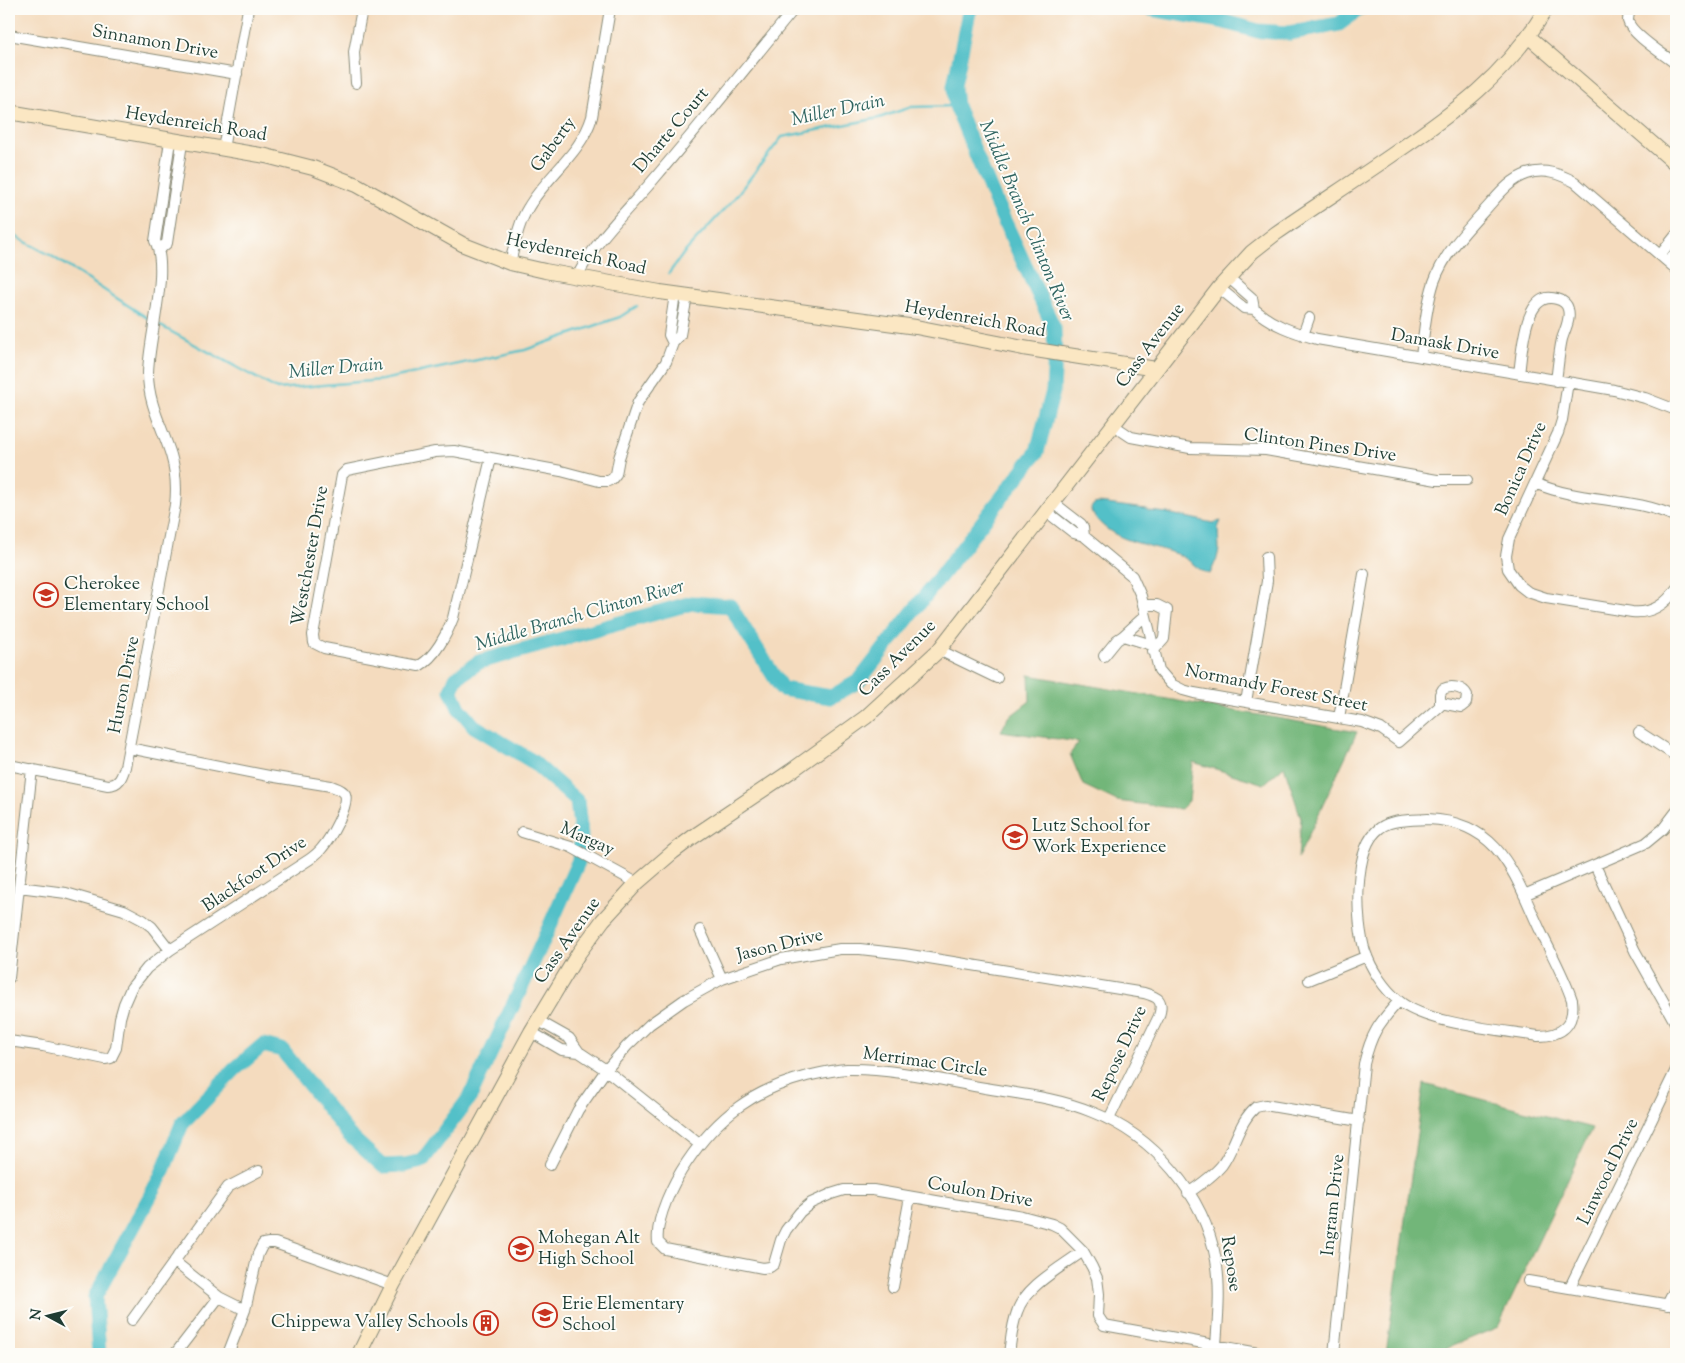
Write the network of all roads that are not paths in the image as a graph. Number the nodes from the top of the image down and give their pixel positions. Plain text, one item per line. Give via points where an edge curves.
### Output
1 (248, 9) edge
2 (362, 9) edge
3 (610, 9) edge
4 (794, 9) edge
5 (1546, 9) edge
6 (1629, 13) edge
7 (9, 35) edge
8 (1528, 36) junction
9 (1676, 64) edge
10 (237, 74) junction
11 (356, 83) dead end
12 (9, 112) edge
13 (176, 142) junction
14 (223, 149) junction
15 (1676, 164) edge
16 (159, 211) junction
17 (171, 213) junction
18 (1676, 235) edge
19 (159, 250) junction
20 (1676, 252) edge
21 (1660, 254) junction
22 (510, 263) junction
23 (1672, 265) edge
24 (578, 277) junction
25 (1224, 282) junction
26 (681, 295) junction
27 (672, 318) junction
28 (1309, 318) dead end
29 (683, 320) junction
30 (1303, 335) junction
31 (673, 343) junction
32 (1421, 357) junction
33 (1156, 369) junction
34 (1519, 374) junction
35 (1556, 380) junction
36 (1568, 382) junction
37 (1676, 410) edge
38 (1113, 425) junction
39 (491, 458) junction
40 (1467, 480) dead end
41 (1535, 483) junction
42 (1050, 507) junction
43 (1676, 517) edge
44 (1266, 557) dead end
45 (1364, 574) dead end
46 (1676, 589) edge
47 (1143, 605) junction
48 (1145, 616) junction
49 (1123, 636) junction
50 (1153, 648) junction
51 (939, 650) junction
52 (1104, 656) dead end
53 (997, 678) dead end
54 (1246, 702) junction
55 (1441, 703) dead end
56 (1339, 718) junction
57 (1639, 732) dead end
58 (129, 748) junction
59 (1676, 756) edge
60 (9, 765) edge
61 (32, 768) junction
62 (1676, 812) edge
63 (522, 832) dead end
64 (1595, 865) junction
65 (637, 883) junction
66 (19, 887) junction
67 (1524, 896) junction
68 (700, 930) dead end
69 (170, 950) junction
70 (1367, 956) junction
71 (9, 978) edge
72 (722, 979) junction
73 (1309, 980) dead end
74 (1160, 1001) joint
75 (1398, 1001) junction
76 (1676, 1024) edge
77 (534, 1026) junction
78 (9, 1041) edge
79 (606, 1070) junction
80 (1676, 1070) edge
81 (1109, 1119) junction
82 (1359, 1121) junction
83 (699, 1144) junction
84 (550, 1165) dead end
85 (259, 1171) dead end
86 (1188, 1193) junction
87 (910, 1197) junction
88 (661, 1247) joint
89 (1083, 1252) junction
90 (175, 1262) junction
91 (1528, 1281) dead end
92 (393, 1285) junction
93 (893, 1287) dead end
94 (1676, 1287) edge
95 (1570, 1288) junction
96 (219, 1297) junction
97 (1672, 1306) edge
98 (244, 1310) junction
99 (132, 1320) dead end
100 (1216, 1345) junction
101 (175, 1354) edge
102 (228, 1354) edge
103 (359, 1354) edge
104 (1009, 1354) edge
105 (1264, 1354) edge
106 (1334, 1354) edge

1 - 10 street
2 - 11 street via 354,52
3 - 22 street, Gaberty via 589,128 528,208
4 - 24 street, Dharte Court via 588,256
5 - 8 main road, Cass Avenue
6 - 9 street via 1631,26 1637,33
7 - 10 street, Sinnamon Drive
8 - 15 main road
8 - 25 main road, Cass Avenue via 1496,75 1451,115 1275,234 1252,252
10 - 14 street
12 - 13 main road, Heydenreich Road
13 - 14 main road, Heydenreich Road
13 - 16 street, Huron Drive
13 - 17 street, Huron Drive
14 - 22 main road, Heydenreich Road via 284,160 342,178 464,245
16 - 17 street
16 - 19 street, Huron Drive via 155,242
17 - 19 street, Huron Drive via 167,243
18 - 21 street
19 - 58 street, Huron Drive via 159,280 148,376 152,401 171,455 176,490
20 - 23 street
21 - 23 street
21 - 32 street via 1578,184 1558,174 1540,172 1525,175 1506,187 1450,251 1434,284
22 - 24 main road, Heydenreich Road
24 - 26 main road, Heydenreich Road
25 - 30 street, Damask Drive via 1244,308 1254,308 1271,322
25 - 33 main road, Cass Avenue
26 - 27 street, Westchester Drive
26 - 29 street, Westchester Drive
26 - 33 main road, Heydenreich Road via 916,327
27 - 29 street
27 - 31 street, Westchester Drive via 670,335
28 - 30 street
29 - 31 street, Westchester Drive via 680,336
30 - 32 street, Damask Drive
31 - 39 street, Westchester Drive via 666,362 638,402 612,479 599,481
32 - 34 street, Damask Drive
33 - 38 main road, Cass Avenue
34 - 35 street, Damask Drive
34 - 35 street via 1531,312 1541,299 1553,298 1566,305 1569,316
35 - 36 street, Damask Drive
36 - 37 street, Damask Drive via 1645,398
36 - 41 street, Bonica Drive via 1560,427
38 - 40 street, Clinton Pines Drive via 1130,437 1190,448 1258,449 1437,480
38 - 42 main road, Cass Avenue
39 - 39 street, Westchester Drive via 460,452 435,452 344,472 340,478 314,643 324,648 416,666 425,662 442,642 453,618
41 - 43 street via 1566,494 1652,507
41 - 46 street, Bonica Drive via 1506,552 1508,569 1522,588 1539,596 1637,613 1666,602
42 - 47 street, Normandy Forest Street via 1074,533 1084,536 1128,571 1139,589
42 - 51 main road, Cass Avenue
44 - 54 street via 1267,581
45 - 56 street
47 - 48 street, Normandy Forest Street
47 - 50 street via 1157,605 1167,610 1164,639
48 - 49 street
48 - 50 street, Normandy Forest Street
49 - 50 street
49 - 52 street
50 - 54 street, Normandy Forest Street via 1159,670 1175,687
51 - 53 street
51 - 65 main road, Cass Avenue via 866,717 693,836
54 - 56 street, Normandy Forest Street
55 - 56 street, Normandy Forest Street via 1399,742 1376,727
57 - 59 street
58 - 61 street, Huron Drive via 122,778 111,785
58 - 69 street, Blackfoot Drive via 331,786 340,789 346,801 344,811 321,850
60 - 61 street
61 - 66 street
62 - 64 street via 1652,839
63 - 65 street, Margay via 571,847
64 - 67 street
64 - 76 street via 1634,951
65 - 77 main road, Cass Avenue via 591,935
66 - 69 street via 66,894 124,910 152,927
66 - 71 street
67 - 70 street via 1504,857 1475,830 1439,820 1386,825 1374,834 1359,872 1359,909
67 - 75 street via 1572,1000 1572,1018 1566,1027 1552,1035 1538,1036 1444,1020
68 - 72 street
69 - 78 street, Blackfoot Drive via 147,968 130,988 120,1018 116,1052 111,1058
70 - 73 street
70 - 75 street via 1380,980
72 - 74 street, Jason Drive via 780,959 860,949 1144,993
72 - 79 street, Jason Drive via 663,1014
74 - 81 street, Repose Drive via 1159,1016
75 - 82 street, Ingram Drive via 1368,1043
77 - 79 street via 562,1050 579,1052
77 - 92 main road, Cass Avenue
79 - 83 street
79 - 84 street, Jason Drive via 578,1110
80 - 95 street, Linwood Drive
81 - 83 street, Merrimac Circle via 1055,1100 891,1072 845,1069 798,1079 763,1091 737,1108
81 - 86 street, Merrimac Circle via 1150,1146
82 - 86 street via 1256,1107 1246,1119 1222,1165
82 - 106 street, Ingram Drive
83 - 88 street, Merrimac Circle via 681,1172 661,1217 657,1236
85 - 90 street via 228,1187
86 - 100 street, Repose via 1210,1234 1216,1261 1219,1290
87 - 88 street, Coulon Drive via 856,1189 821,1198 790,1223 770,1267 759,1268
87 - 89 street, Coulon Drive via 1046,1222 1060,1228
87 - 93 street
89 - 100 street, Coulon Drive via 1097,1278 1098,1316 1104,1325
89 - 104 street via 1025,1296 1017,1310
90 - 96 street
90 - 99 street
91 - 95 street
92 - 98 street via 269,1242 260,1249
92 - 103 main road, Cass Avenue
94 - 97 street
95 - 97 street
96 - 98 street
96 - 101 street
98 - 102 street
100 - 105 street, Coulon Drive

